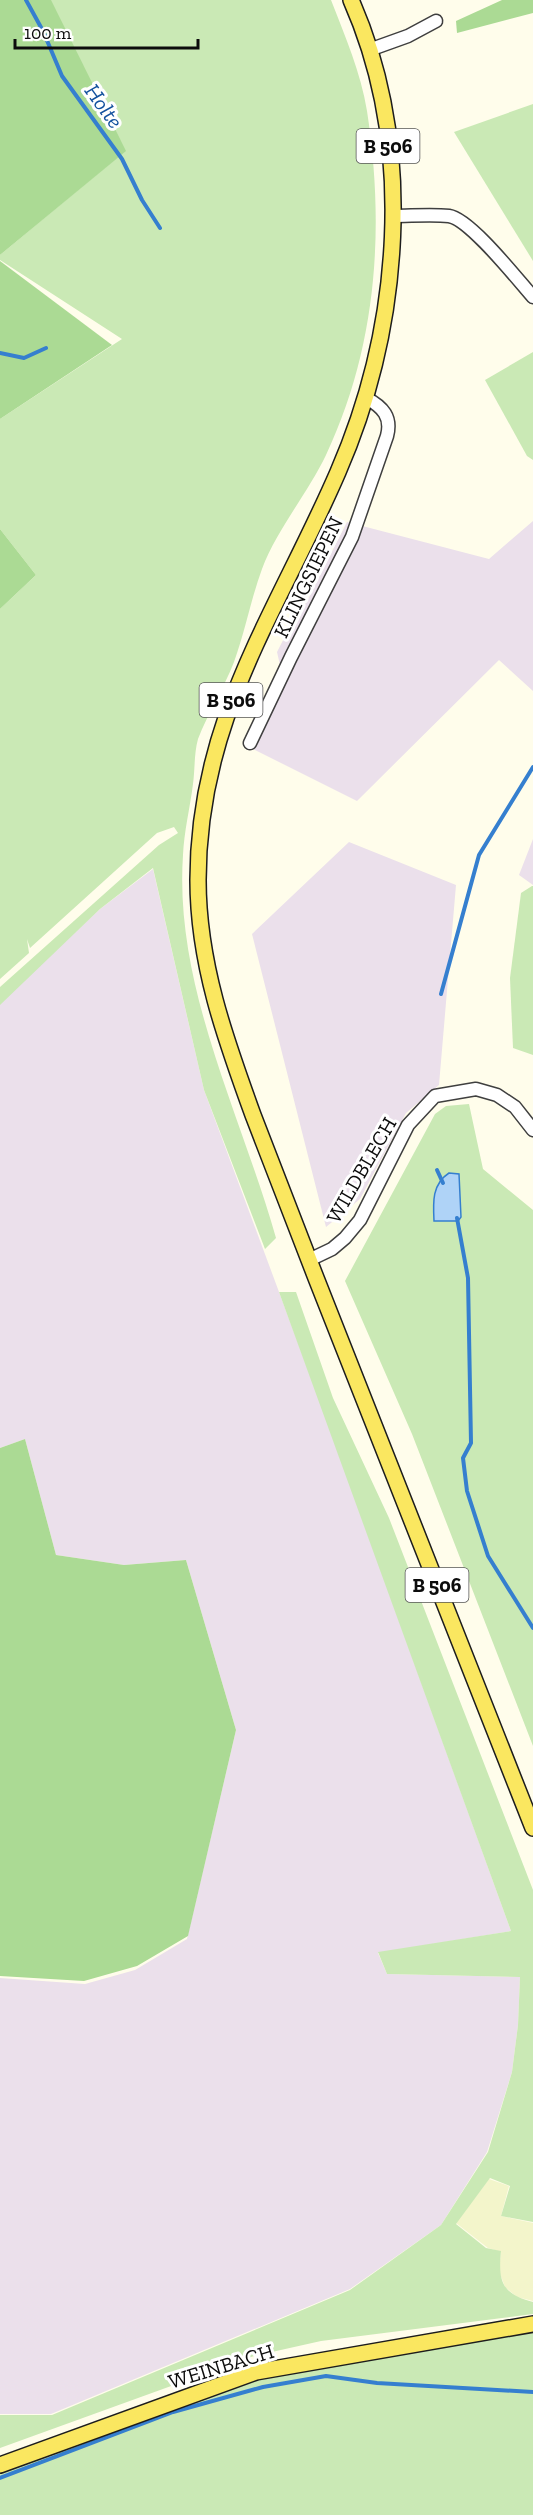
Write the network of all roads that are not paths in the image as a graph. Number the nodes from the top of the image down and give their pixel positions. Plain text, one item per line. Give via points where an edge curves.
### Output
1 (351, 0) edge
2 (435, 21) dead end
3 (369, 50) junction
4 (392, 216) junction
5 (533, 297) edge
6 (366, 399) junction
7 (250, 743) dead end
8 (533, 1130) edge
9 (309, 1260) junction
10 (533, 1828) edge
11 (533, 2324) edge
12 (0, 2464) edge

1 - 3 main road, B 506
2 - 3 street
3 - 4 main road, B 506 via 382,105
4 - 5 street via 450,216 460,220
4 - 6 main road, B 506 via 384,321
6 - 7 street, KLINGSIEPEN via 380,405 385,413 389,422 387,436 352,537
6 - 9 main road, B 506 via 338,473 253,647 225,716 202,809 199,854 202,936 214,1001
8 - 9 street, WILDBLECH via 515,1107 497,1095 477,1089 435,1096 408,1125 360,1220 332,1249
9 - 10 main road, B 506
11 - 12 main road, WEINBACH via 256,2372

